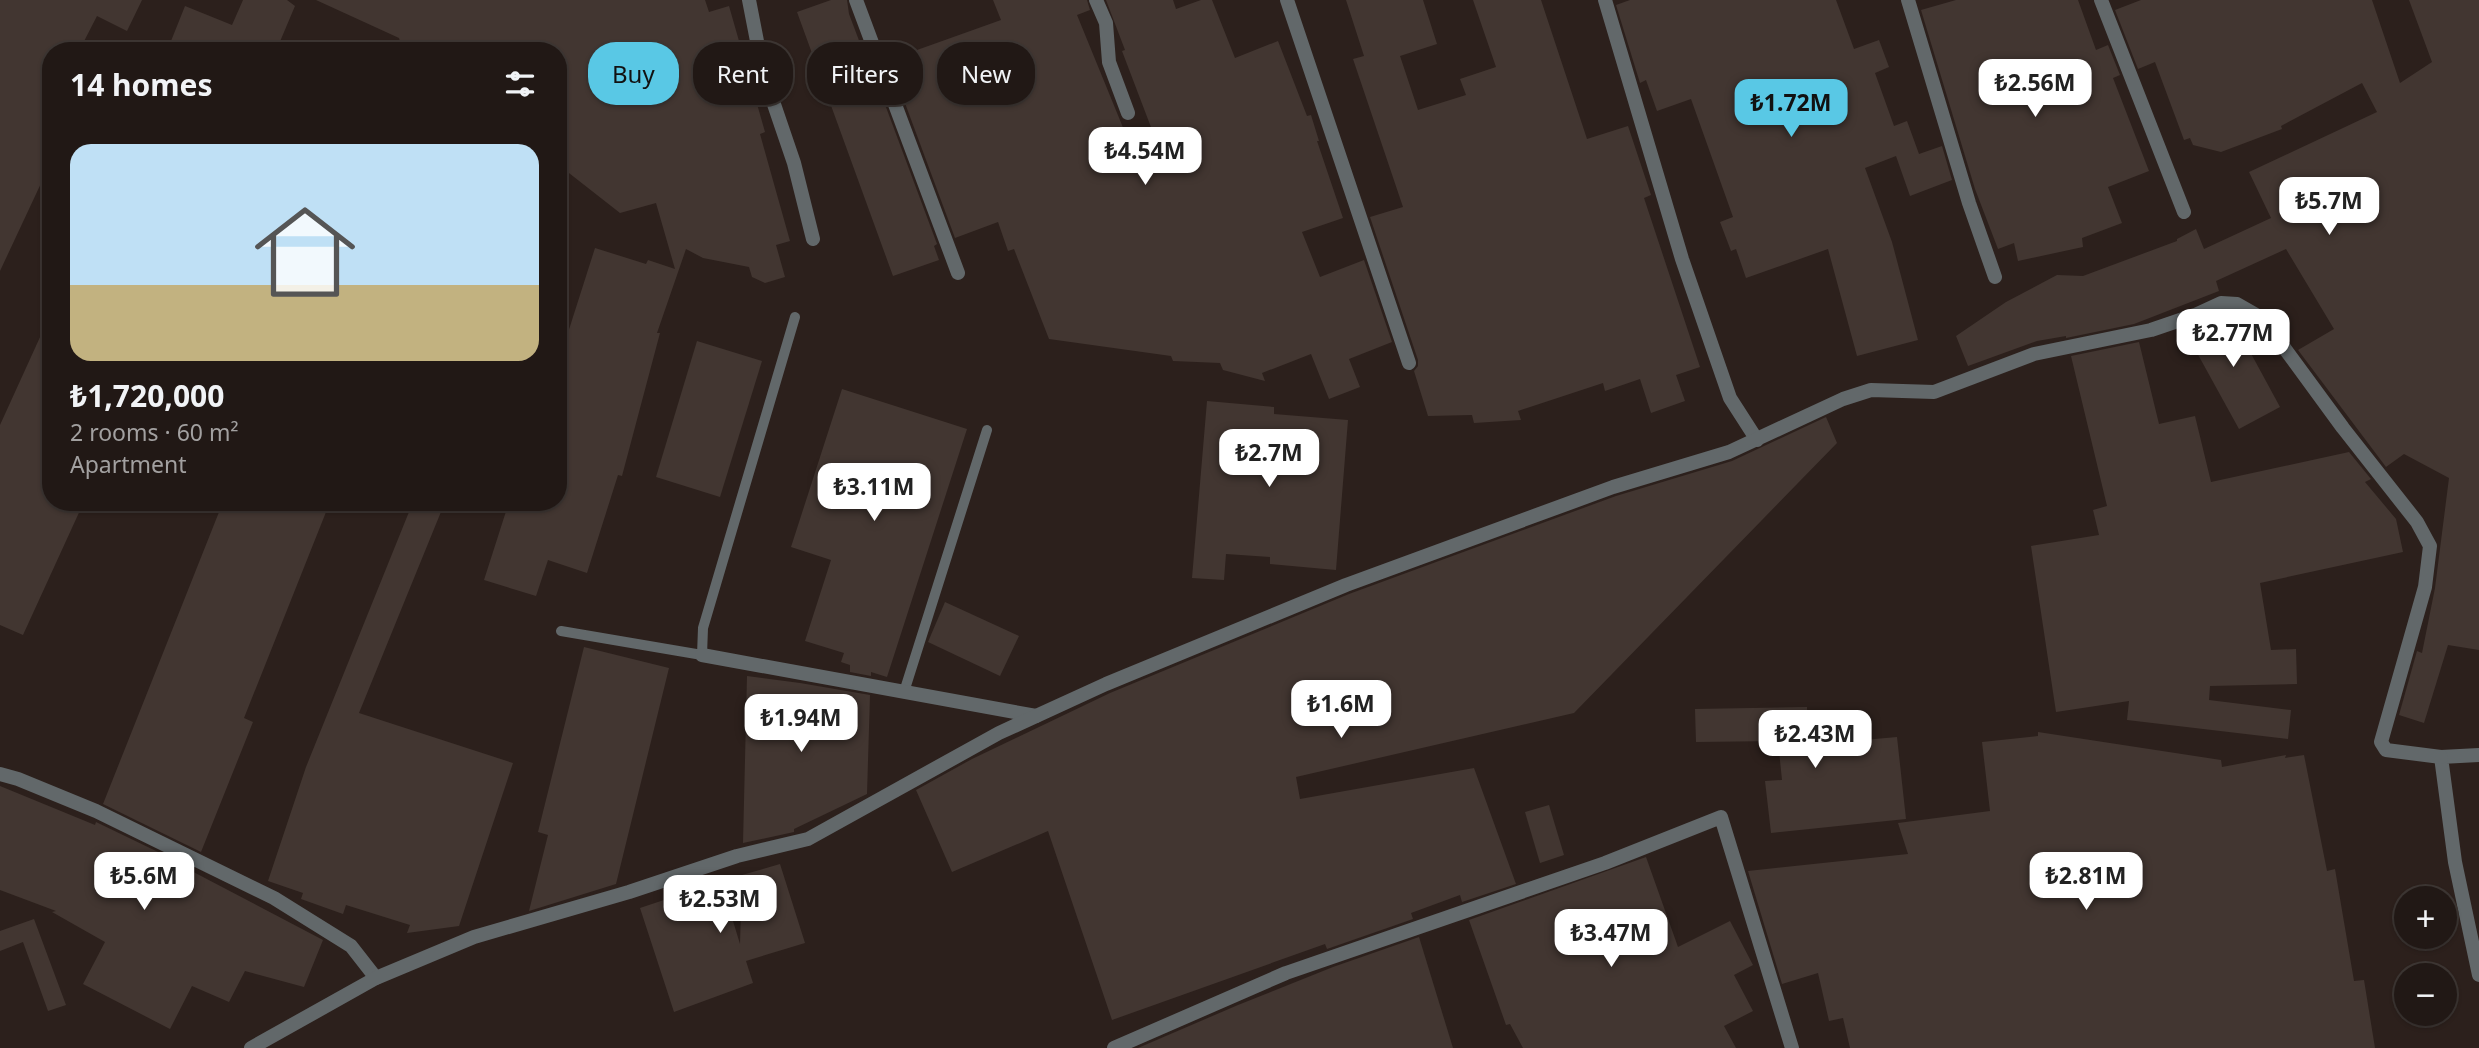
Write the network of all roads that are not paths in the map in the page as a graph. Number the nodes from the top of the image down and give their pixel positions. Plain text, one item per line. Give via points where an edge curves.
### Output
1 (749, 0) edge
2 (856, 0) edge
3 (1096, 0) edge
4 (1287, 0) edge
5 (1605, 0) edge
6 (1908, 0) edge
7 (2101, 0) edge
8 (1128, 113) dead end
9 (2184, 212) dead end
10 (813, 239) dead end
11 (958, 273) dead end
12 (1995, 277) dead end
13 (795, 317) dead end
14 (1409, 363) dead end
15 (987, 430) dead end
16 (1757, 440) junction
17 (561, 631) dead end
18 (702, 654) junction
19 (904, 692) junction
20 (1036, 716) junction
21 (2479, 755) edge
22 (2441, 757) junction
23 (0, 774) edge
24 (2479, 975) edge
25 (376, 978) junction
26 (251, 1048) edge
27 (1114, 1048) edge
28 (1792, 1048) edge

1 - 10 street via 763,72 794,163
2 - 11 street
3 - 8 street via 1106,23 1109,62
4 - 14 street
5 - 16 street via 1682,259 1730,398
6 - 12 street
7 - 9 street
13 - 18 lane via 703,628
15 - 19 lane
16 - 20 street via 1613,487 1346,585
16 - 22 street via 1821,407 1871,390 1934,392 2034,354 2151,330 2221,303 2237,304 2258,316 2277,338 2431,546 2425,587 2381,742 2386,750
17 - 18 lane
18 - 19 street
19 - 20 street
20 - 25 street via 808,839 737,856 474,937
21 - 22 street
22 - 24 street via 2455,862
23 - 25 street via 96,811 274,898 351,946
25 - 26 street
27 - 28 street via 1286,973 1605,863 1721,817

